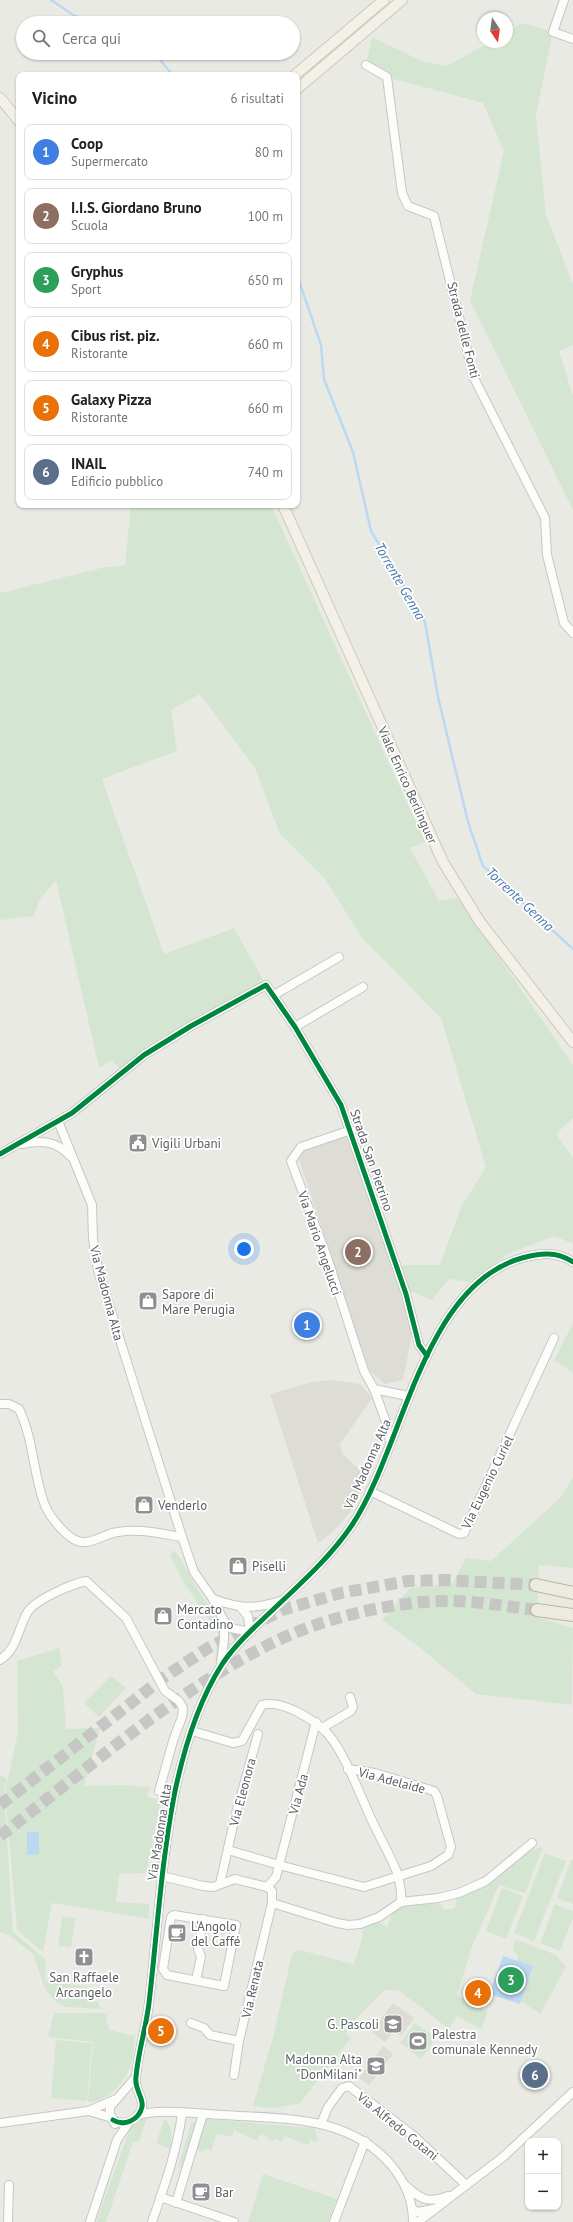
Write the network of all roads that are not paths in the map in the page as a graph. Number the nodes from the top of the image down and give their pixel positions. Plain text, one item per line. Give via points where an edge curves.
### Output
1 (384, 0) edge
2 (402, 0) edge
3 (564, 0) edge
4 (573, 40) edge
5 (366, 65) dead end
6 (299, 72) edge
7 (300, 86) edge
8 (0, 98) edge
9 (16, 117) edge
10 (283, 508) edge
11 (573, 633) edge
12 (339, 957) dead end
13 (363, 987) dead end
14 (274, 995) junction
15 (294, 1027) junction
16 (573, 1042) edge
17 (58, 1121) junction
18 (351, 1130) junction
19 (16, 1145) junction
20 (0, 1154) edge
21 (74, 1161) junction
22 (573, 1262) edge
23 (554, 1338) dead end
24 (427, 1356) junction
25 (374, 1389) junction
26 (408, 1396) junction
27 (0, 1404) edge
28 (383, 1411) junction
29 (401, 1414) junction
30 (390, 1443) junction
31 (370, 1491) junction
32 (182, 1537) junction
33 (536, 1585) tunnel mouth
34 (553, 1587) junction
35 (573, 1588) edge
36 (573, 1592) edge
37 (213, 1599) junction
38 (282, 1601) junction
39 (241, 1608) junction
40 (573, 1615) edge
41 (573, 1619) edge
42 (224, 1621) junction
43 (250, 1632) junction
44 (0, 1660) edge
45 (221, 1666) junction
46 (350, 1697) dead end
47 (319, 1725) junction
48 (192, 1731) junction
49 (258, 1734) dead end
50 (348, 1769) junction
51 (174, 1796) junction
52 (532, 1843) dead end
53 (228, 1850) junction
54 (279, 1865) junction
55 (162, 1876) junction
56 (398, 1876) junction
57 (220, 1884) junction
58 (267, 1887) junction
59 (401, 1902) junction
60 (272, 1904) junction
61 (203, 1918) junction
62 (155, 1937) junction
63 (167, 1940) junction
64 (196, 1980) junction
65 (192, 2023) dead end
66 (239, 2041) junction
67 (234, 2076) dead end
68 (135, 2078) junction
69 (573, 2092) edge
70 (121, 2094) junction
71 (140, 2097) junction
72 (114, 2100) junction
73 (88, 2111) junction
74 (165, 2112) junction
75 (182, 2114) junction
76 (203, 2114) junction
77 (138, 2115) junction
78 (113, 2119) junction
79 (129, 2122) junction
80 (0, 2123) edge
81 (321, 2124) junction
82 (117, 2140) junction
83 (365, 2141) junction
84 (404, 2183) junction
85 (465, 2184) junction
86 (9, 2185) dead end
87 (160, 2197) junction
88 (176, 2203) junction
89 (434, 2205) junction
90 (413, 2210) junction
91 (8, 2222) edge
92 (90, 2222) edge
93 (152, 2222) edge
94 (234, 2222) edge
95 (334, 2222) edge
96 (413, 2222) edge
97 (418, 2222) edge

1 - 6 main road
2 - 7 main road
3 - 4 street via 553,32
5 - 11 street, Strada delle Fonti via 387,77 402,193 408,206 434,216 474,378 545,518 547,556 564,623
8 - 9 main road
10 - 16 main road, Viale Enrico Berlinguer via 443,862 480,922
12 - 14 street
13 - 15 street
14 - 15 street, Strada San Pietrino
14 - 17 street, Strada San Pietrino via 266,985 191,1026 144,1056 77,1110
15 - 18 street, Strada San Pietrino via 341,1105
17 - 19 street
17 - 21 street, Via Madonna Alta
18 - 24 street, Strada San Pietrino via 406,1294 418,1345
18 - 25 street, Via Mario Angelucci via 300,1147 291,1161 364,1371
19 - 20 street
19 - 21 street via 32,1142 53,1143
21 - 32 street, Via Madonna Alta via 92,1205 92,1240 98,1270
22 - 24 street, Via Madonna Alta via 554,1254 537,1254 496,1269 478,1281 465,1295 449,1316
23 - 31 street, Via Eugenio Curiel via 464,1533 459,1534
24 - 26 street, Via Madonna Alta
25 - 26 street
25 - 28 street, Via Mario Angelucci
26 - 29 street, Via Madonna Alta
27 - 32 street via 9,1404 19,1409 30,1441 43,1501 52,1517 74,1540 86,1543 118,1532 139,1530
28 - 29 street via 388,1415
28 - 30 street, Via Mario Angelucci
29 - 30 street, Via Madonna Alta
30 - 31 street, Via Madonna Alta
31 - 38 street, Via Madonna Alta via 354,1522 341,1540
32 - 37 street, Via Madonna Alta via 194,1572
33 - 34 highway
34 - 35 highway
34 - 36 highway
37 - 39 street
37 - 42 street, Via Madonna Alta
38 - 39 street via 254,1608
38 - 43 street, Via Madonna Alta
39 - 43 street via 248,1616
40 - 41 highway via 543,1611
42 - 43 street via 230,1628
42 - 45 street, Via Madonna Alta
43 - 45 street, Via Madonna Alta
44 - 51 street via 11,1650 28,1612 44,1599 76,1583 86,1581 126,1618 165,1692 179,1701 183,1708 159,1791
45 - 48 street, Via Madonna Alta
46 - 47 street via 353,1707 351,1711
47 - 48 street via 303,1714 267,1704 262,1706 242,1741 233,1743
47 - 50 street via 329,1734
47 - 54 street, Via Ada
48 - 51 street, Via Madonna Alta
49 - 53 street, Via Eleonora
50 - 56 street
50 - 56 street, Via Adelaide via 375,1773 426,1788 438,1796 451,1847 448,1855 431,1866
51 - 55 street, Via Madonna Alta
52 - 59 street via 486,1881 459,1893
53 - 54 street
53 - 57 street, Via Eleonora
54 - 56 street, Via Adelaide via 364,1887
54 - 58 street, Via Ada via 276,1877
55 - 57 street via 203,1886 213,1887
55 - 62 street, Via Madonna Alta
56 - 59 street
57 - 58 street via 235,1879
58 - 60 street, Via Renata via 272,1891
59 - 60 street via 379,1917 360,1924 348,1925
60 - 66 street, Via Renata
61 - 63 street via 174,1915 171,1917
61 - 64 street via 198,1950 201,1957
61 - 64 street via 236,1925 224,1986
62 - 63 street
62 - 68 street, Via Madonna Alta via 149,2000
63 - 64 street via 163,1970 167,1975
65 - 66 street via 204,2028 210,2035
66 - 67 street, Via Renata
68 - 70 street
68 - 71 street, Via Madonna Alta
69 - 85 street via 524,2139
70 - 71 street via 131,2092
70 - 72 street
71 - 74 street via 150,2106
71 - 77 street, Via Madonna Alta via 142,2106
72 - 73 street
72 - 78 street via 110,2111
73 - 78 street
73 - 80 street
74 - 75 street
74 - 77 street
75 - 76 street
75 - 87 street via 180,2130
76 - 81 street via 296,2119
76 - 88 street
77 - 79 street
78 - 79 street via 123,2124
78 - 82 street
79 - 82 street
81 - 83 street via 343,2130
81 - 85 street, Via Alfredo Cotani via 328,2107 342,2088 349,2086 415,2137
82 - 92 street
83 - 84 street via 379,2151
83 - 95 street
84 - 89 street
84 - 90 street
85 - 89 street
86 - 91 street
87 - 88 street
87 - 93 street
88 - 94 street
89 - 90 street via 419,2205
89 - 97 street
90 - 96 street

